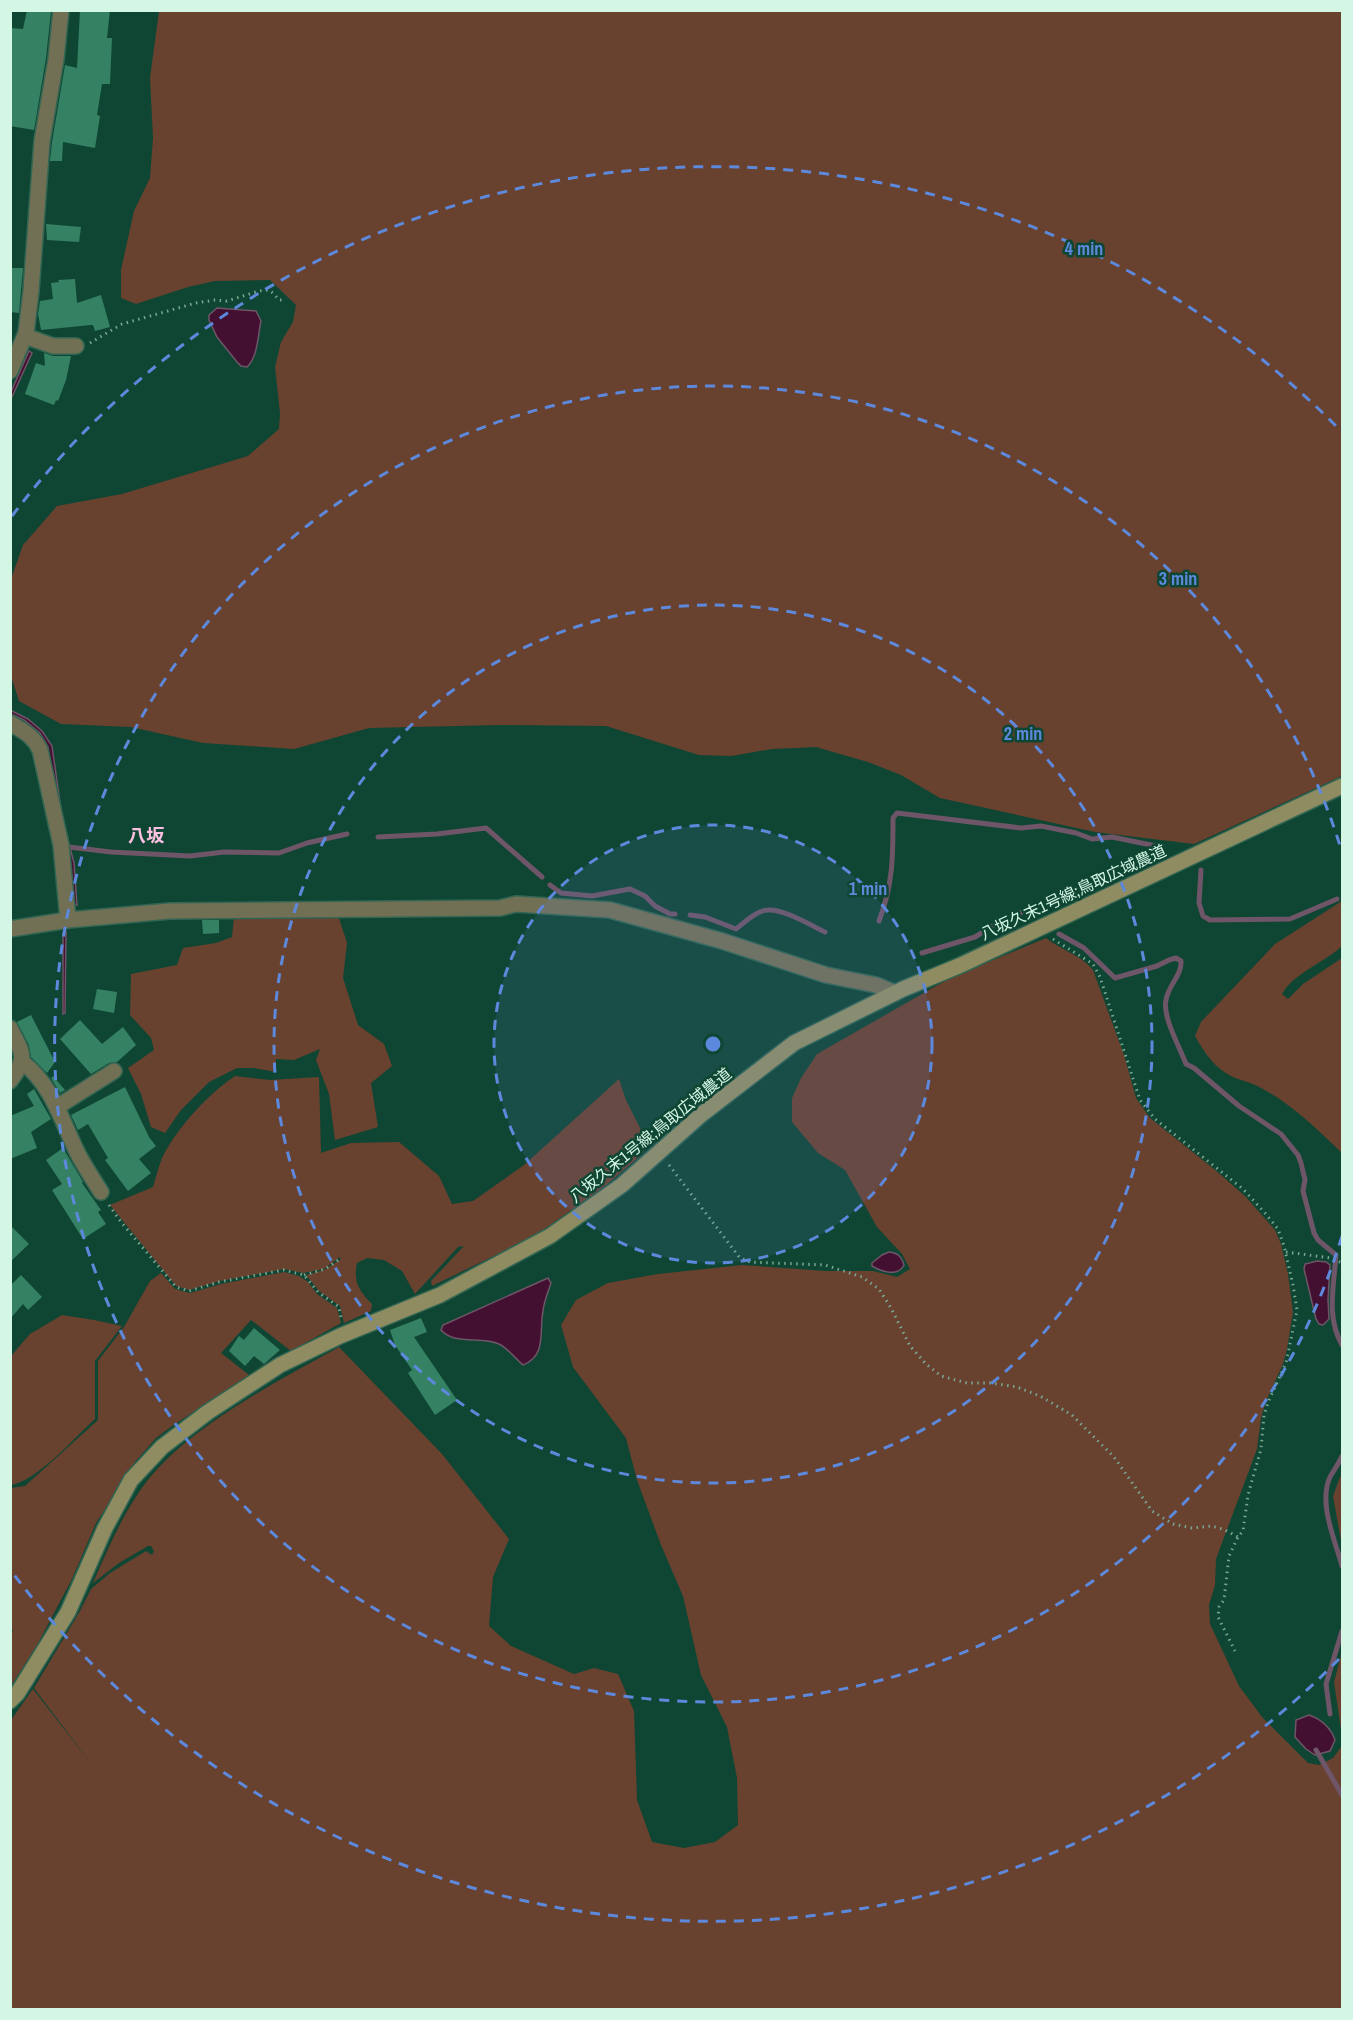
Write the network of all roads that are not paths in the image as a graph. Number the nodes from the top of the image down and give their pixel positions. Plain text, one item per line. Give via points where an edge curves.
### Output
1 (62, 10) edge
2 (25, 336) junction
3 (76, 346) road end
4 (10, 371) edge
5 (10, 723) edge
6 (1342, 786) edge
7 (68, 920) junction
8 (10, 929) edge
9 (895, 993) junction
10 (10, 1028) edge
11 (22, 1062) junction
12 (114, 1071) dead end
13 (10, 1081) edge
14 (57, 1107) junction
15 (100, 1192) road end
16 (10, 1701) edge

1 - 2 street via 42,141
2 - 3 street via 52,346
2 - 4 street
5 - 7 street via 29,734 40,750 61,845
6 - 9 street, 八坂久末1号線;鳥取広域農道
7 - 8 street
7 - 9 street via 170,911 500,908 516,904 610,910
9 - 16 street, 八坂久末1号線;鳥取広域農道 via 794,1043 702,1114 622,1185 550,1236 440,1295 280,1365 162,1447 130,1480 69,1612
10 - 11 street via 23,1055
11 - 13 street
11 - 14 street via 34,1071
12 - 14 street
14 - 15 street

